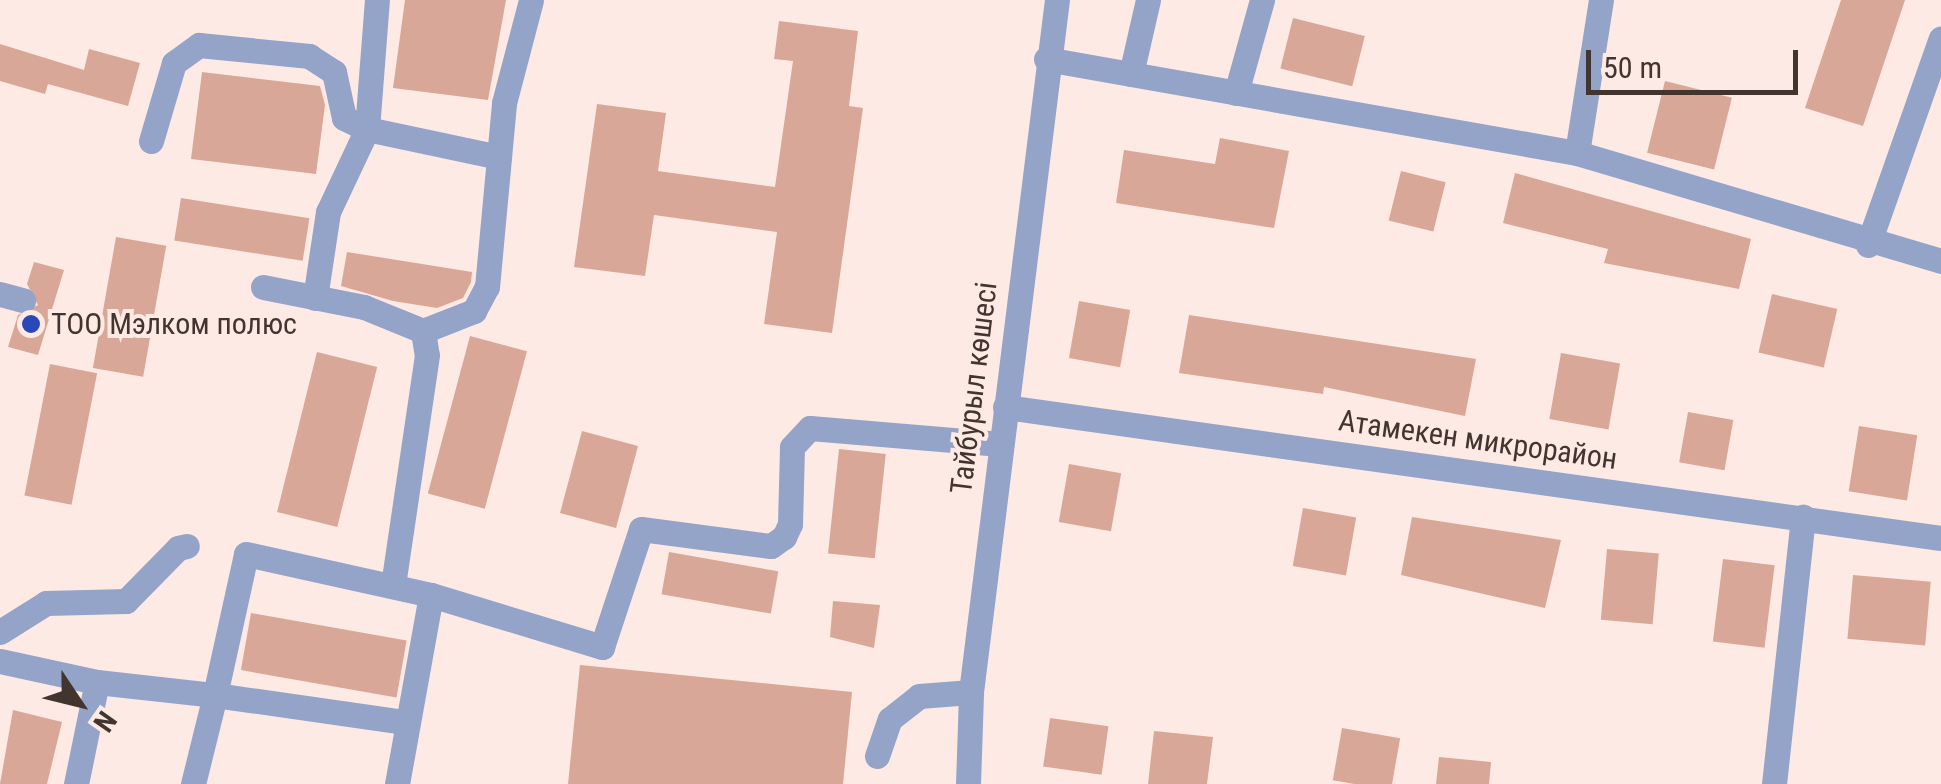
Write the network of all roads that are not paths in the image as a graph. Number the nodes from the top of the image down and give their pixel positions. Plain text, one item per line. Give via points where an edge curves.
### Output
1 (376, 0) edge
2 (531, 0) edge
3 (1057, 0) edge
4 (1148, 0) edge
5 (1262, 0) edge
6 (1601, 0) edge
7 (1941, 38) edge
8 (1046, 59) junction
9 (1131, 74) junction
10 (1236, 93) junction
11 (366, 129) junction
12 (151, 141) dead end
13 (1576, 153) junction
14 (499, 158) junction
15 (1868, 244) junction
16 (1941, 261) edge
17 (263, 287) dead end
18 (315, 298) junction
19 (423, 331) junction
20 (1005, 408) junction
21 (1000, 444) junction
22 (1803, 517) junction
23 (1941, 538) edge
24 (187, 546) dead end
25 (393, 586) junction
26 (431, 595) junction
27 (0, 632) edge
28 (0, 661) edge
29 (96, 682) junction
30 (971, 692) junction
31 (215, 695) junction
32 (405, 722) junction
33 (878, 756) dead end
34 (76, 784) edge
35 (192, 784) edge
36 (398, 784) edge
37 (968, 784) edge
38 (1774, 784) edge

1 - 11 street
2 - 14 street via 504,103
3 - 8 street, Тайбурыл көшесі
4 - 9 street
5 - 10 street
6 - 13 street
7 - 15 street
8 - 9 street
8 - 20 street, Тайбурыл көшесі
9 - 10 street
10 - 13 street
11 - 12 street via 344,118 334,72 309,56 199,46 174,63
11 - 14 street
11 - 18 street via 328,212
13 - 15 street
14 - 19 street via 488,288 474,311
15 - 16 street
17 - 18 street
18 - 19 street via 364,307
19 - 25 street via 427,354
20 - 21 street, Тайбурыл көшесі
20 - 22 street, Атамекен микрорайон
21 - 26 street via 810,428 792,446 784,537 770,546 641,529 602,647
21 - 30 street, Тайбурыл көшесі
22 - 23 street, Атамекен микрорайон
22 - 38 street
24 - 27 street via 126,601 46,603
25 - 26 street
25 - 31 street via 242,556
26 - 32 street
28 - 29 street
29 - 31 street
29 - 34 street
30 - 33 street via 919,696 890,719
30 - 37 street, Тайбурыл көшесі
31 - 32 street
31 - 35 street
32 - 36 street

